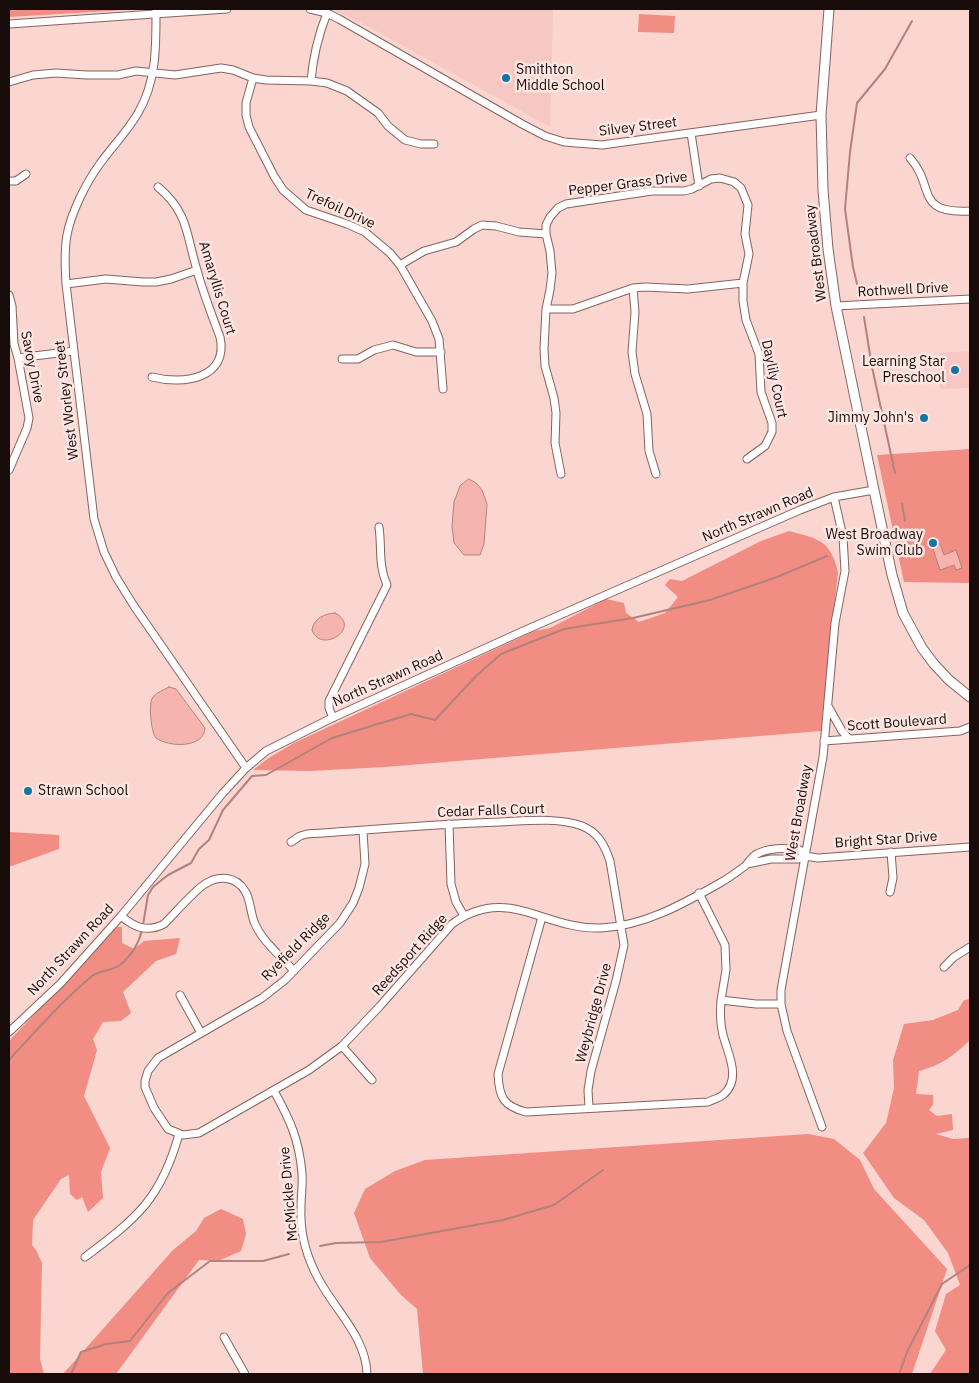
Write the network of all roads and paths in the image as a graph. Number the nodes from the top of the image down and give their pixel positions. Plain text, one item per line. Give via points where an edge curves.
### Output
1 (227, 9) edge
2 (310, 9) edge
3 (829, 9) edge
4 (156, 11) edge
5 (327, 13) junction
6 (9, 24) edge
7 (154, 72) junction
8 (253, 78) junction
9 (311, 81) junction
10 (9, 82) edge
11 (821, 115) junction
12 (691, 133) junction
13 (434, 144) dead end
14 (910, 158) dead end
15 (26, 174) dead end
16 (9, 181) edge
17 (734, 182) joint
18 (699, 186) junction
19 (158, 187) dead end
20 (970, 211) edge
21 (546, 234) junction
22 (400, 265) junction
23 (197, 270) junction
24 (743, 283) junction
25 (66, 284) junction
26 (633, 288) junction
27 (9, 295) edge
28 (970, 299) edge
29 (836, 306) junction
30 (546, 309) junction
31 (74, 351) junction
32 (441, 352) junction
33 (18, 358) junction
34 (342, 359) dead end
35 (152, 377) dead end
36 (443, 389) dead end
37 (747, 459) dead end
38 (9, 470) edge
39 (561, 474) dead end
40 (656, 474) dead end
41 (874, 490) junction
42 (834, 497) junction
43 (379, 527) dead end
44 (970, 697) edge
45 (828, 705) junction
46 (333, 718) junction
47 (970, 727) edge
48 (849, 740) junction
49 (824, 741) junction
50 (246, 768) junction
51 (449, 824) junction
52 (363, 830) junction
53 (291, 842) dead end
54 (970, 847) edge
55 (891, 852) junction
56 (804, 856) junction
57 (890, 892) dead end
58 (699, 894) junction
59 (121, 916) junction
60 (464, 916) junction
61 (542, 917) junction
62 (621, 925) junction
63 (970, 948) edge
64 (944, 967) dead end
65 (294, 971) junction
66 (180, 995) dead end
67 (721, 1000) junction
68 (781, 1004) junction
69 (9, 1032) edge
70 (201, 1033) junction
71 (342, 1046) junction
72 (372, 1080) dead end
73 (274, 1091) junction
74 (589, 1108) junction
75 (822, 1127) dead end
76 (179, 1134) junction
77 (85, 1256) dead end
78 (224, 1337) dead end
79 (245, 1374) edge
80 (367, 1374) edge

1 - 4 street
2 - 5 street, Silvey Street
3 - 11 main road, West Broadway
4 - 6 street
4 - 7 street, West Worley Street
5 - 9 street via 313,57
5 - 12 street, Silvey Street via 545,136 564,142 602,145
7 - 8 street via 182,75 221,68
7 - 10 street via 118,75 56,73
7 - 25 street, West Worley Street via 138,113 98,167 77,205 67,234
8 - 9 street
8 - 22 street, Trefoil Drive via 246,103 247,121 283,190 306,210 365,232 384,246
9 - 13 street via 347,90 378,113 405,140
11 - 12 street, Silvey Street
11 - 29 main road, West Broadway via 823,190
12 - 18 street
14 - 20 street via 920,168 924,188 938,208 949,212
15 - 16 street via 16,181
17 - 18 street, Pepper Grass Drive via 711,179
17 - 24 street, Daylily Court via 748,204 745,234 749,254
18 - 21 street, Pepper Grass Drive via 684,191 652,191 566,204 555,211 546,225
19 - 23 street, Amaryllis Court via 182,215
21 - 22 street via 482,225 456,242 424,251
21 - 30 street via 552,273
22 - 32 street, Trefoil Drive via 432,321
23 - 25 street via 156,282 106,279
23 - 35 street, Amaryllis Court via 220,337 221,358 208,373 199,376 163,380
24 - 26 street via 688,289
24 - 37 street, Daylily Court via 746,320 759,354 761,392 772,423 772,432 765,446
25 - 31 street, West Worley Street
26 - 30 street via 573,309
26 - 40 street via 632,352 647,414 649,451
27 - 33 street, Savoy Drive
28 - 29 street, Rothwell Drive
29 - 41 main road, West Broadway
30 - 39 street via 545,366 554,398 555,442
31 - 33 street
31 - 50 street, West Worley Street via 94,518 104,552 134,606
32 - 34 street via 416,352 393,345 358,359
32 - 36 street, Trefoil Drive
33 - 38 street, Savoy Drive via 29,418
41 - 42 street, North Strawn Road
41 - 44 main road, West Broadway via 903,613 934,664
42 - 45 street, West Broadway via 843,537 845,571 835,623
42 - 46 street, North Strawn Road via 530,628
43 - 46 street via 380,562 387,585 329,701 328,708
45 - 48 street
45 - 49 street, West Broadway
46 - 50 street, North Strawn Road via 266,751
47 - 48 street, Scott Boulevard via 960,731
48 - 49 street, Scott Boulevard
49 - 56 street, West Broadway
50 - 59 street, North Strawn Road
51 - 52 street, Cedar Falls Court
51 - 60 street via 451,884
51 - 62 street, Cedar Falls Court via 556,822 593,832 606,848 610,861
52 - 53 street, Cedar Falls Court via 307,834
52 - 65 street, Ryefield Ridge via 365,864 353,903 340,923
54 - 55 street, Bright Star Drive
55 - 56 street, Bright Star Drive via 818,858
55 - 57 street
56 - 58 street, Reedsport Ridge via 747,864
56 - 68 street, West Broadway via 782,981
58 - 62 street, Reedsport Ridge via 652,918
58 - 67 street via 725,945 726,970
59 - 65 street via 140,928 158,928 204,884 228,878 247,892 255,923 263,937
59 - 69 street, North Strawn Road via 61,983
60 - 61 street, Reedsport Ridge via 496,906
60 - 71 street, Reedsport Ridge via 452,924
61 - 62 street, Reedsport Ridge via 582,927
61 - 74 street via 498,1074 501,1095 506,1103 526,1112
62 - 74 street, Weybridge Drive via 622,959 591,1070
63 - 64 street
65 - 70 street, Ryefield Ridge via 262,998
66 - 70 street
67 - 68 street
67 - 74 street via 719,1014 733,1068 732,1082 723,1095 708,1102
68 - 75 street, West Broadway via 787,1031
70 - 76 street, Ryefield Ridge via 158,1058 148,1071 145,1087 154,1108 168,1129
71 - 72 street
71 - 73 street, Reedsport Ridge
73 - 76 street, Reedsport Ridge via 199,1133 190,1136
73 - 80 street, McMickle Drive via 290,1119 300,1155 301,1218 306,1250 324,1290 354,1332
76 - 77 street via 160,1185 145,1207 123,1229
78 - 79 street

